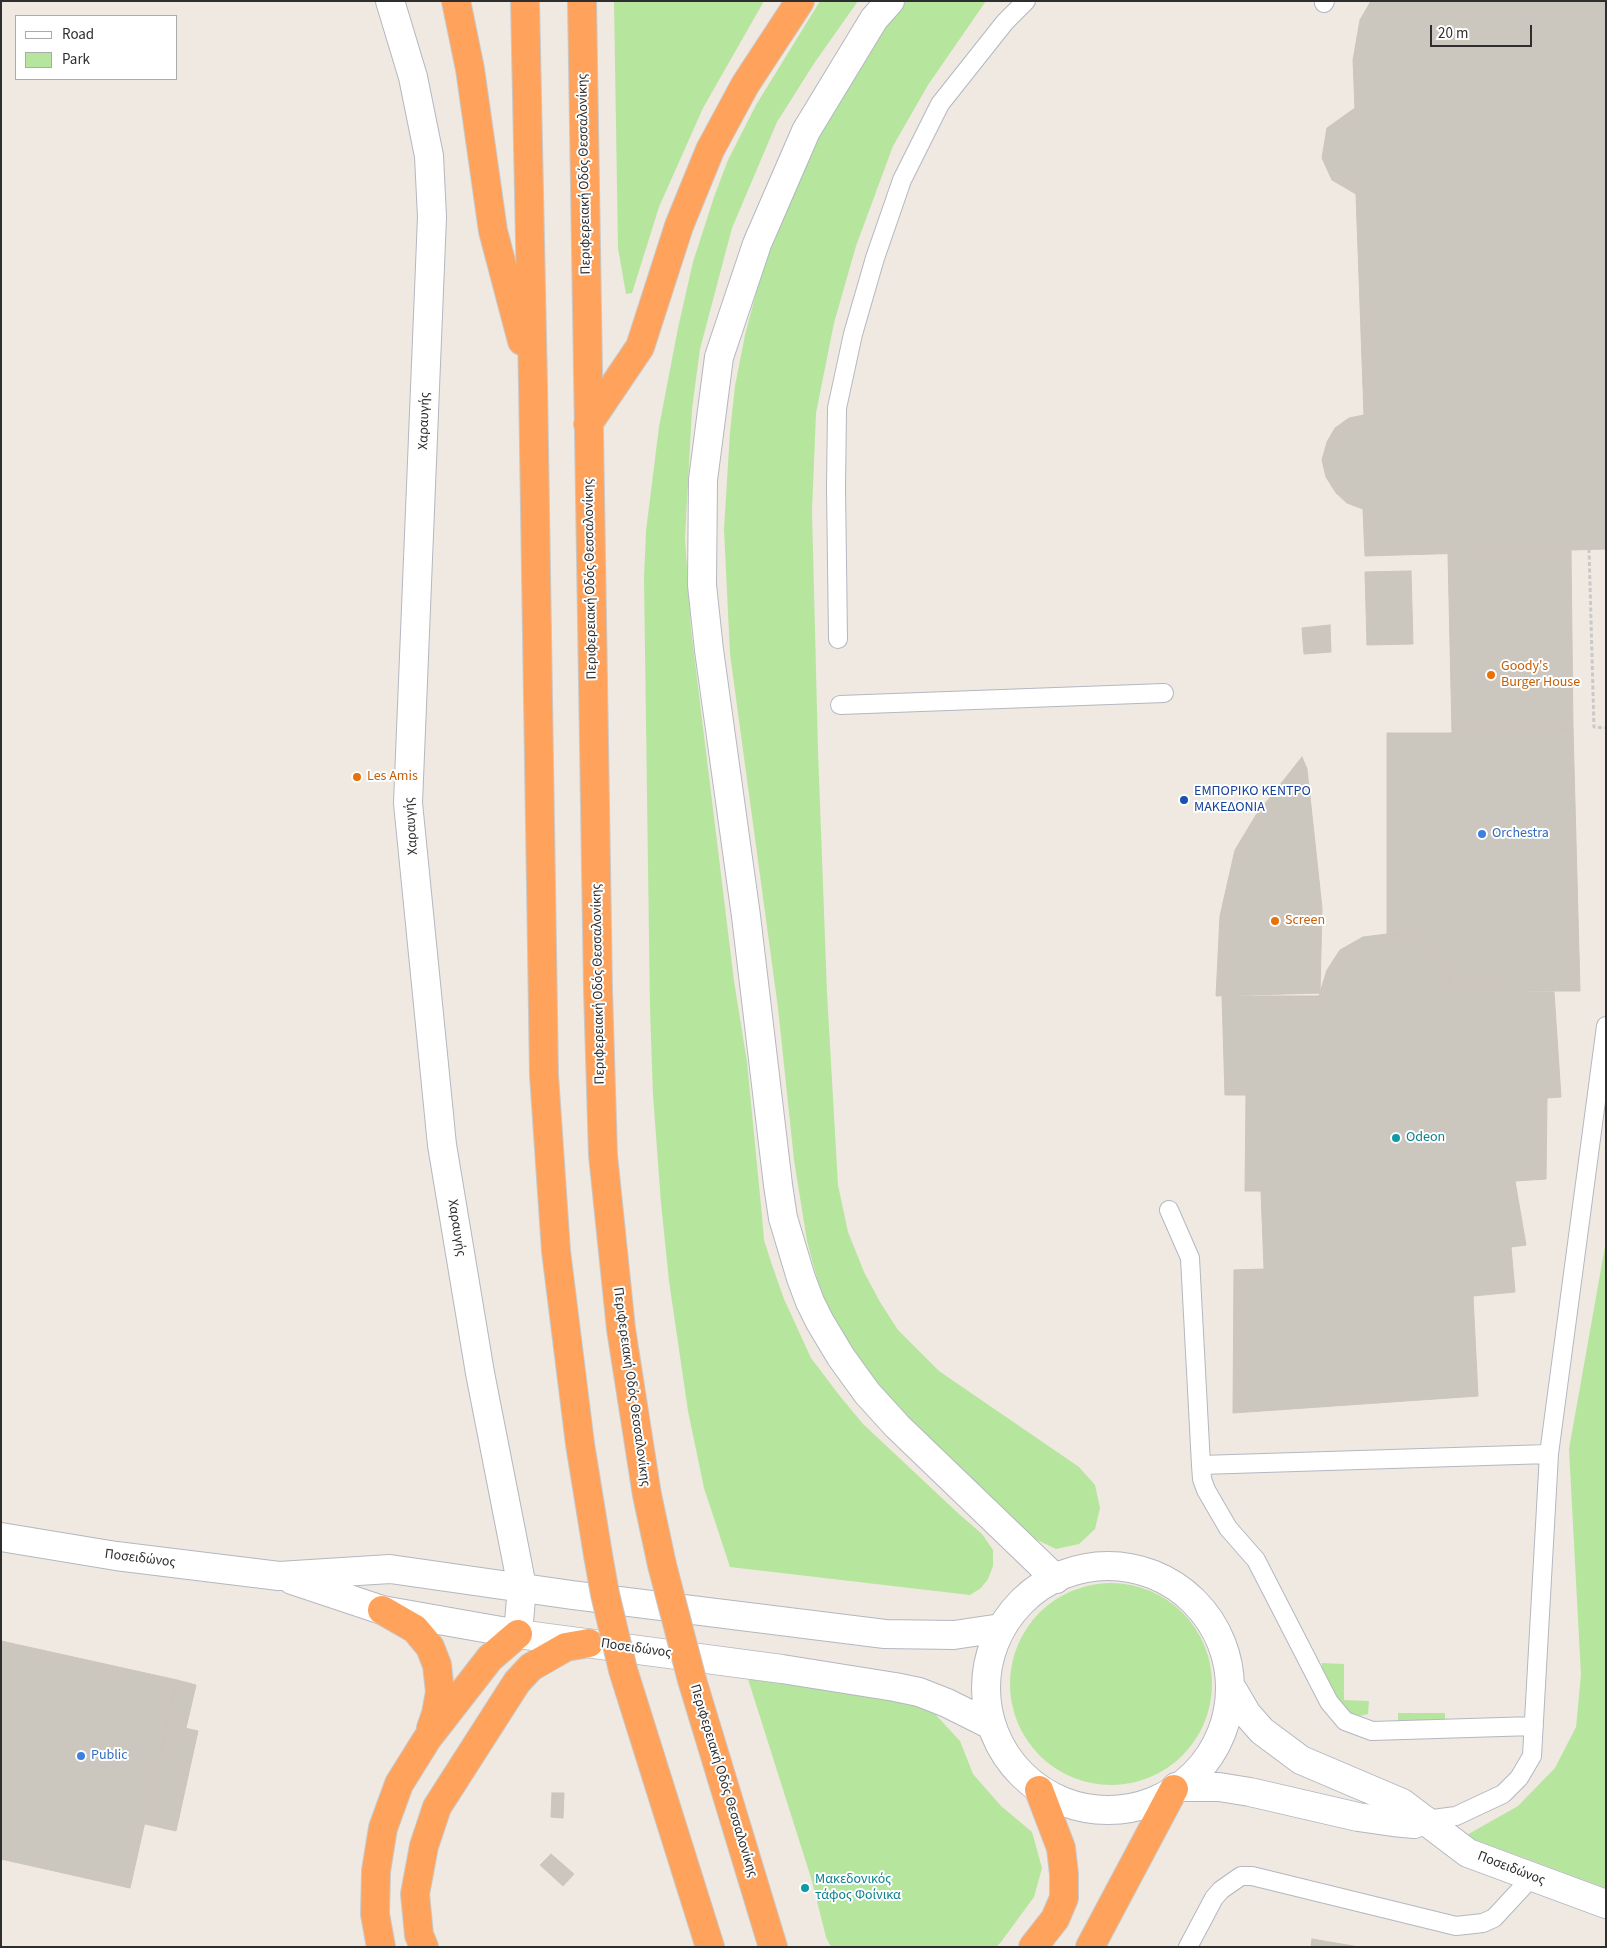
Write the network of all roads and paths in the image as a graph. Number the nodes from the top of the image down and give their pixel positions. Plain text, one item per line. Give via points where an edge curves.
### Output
1 (390, 1) edge
2 (456, 1) edge
3 (524, 1) edge
4 (582, 1) edge
5 (800, 1) edge
6 (890, 1) edge
7 (1026, 1) edge
8 (533, 384) junction
9 (588, 424) junction
10 (1589, 549) dead end
11 (838, 640) dead end
12 (1164, 693) dead end
13 (840, 705) dead end
14 (1606, 728) edge
15 (1606, 1026) edge
16 (1169, 1210) dead end
17 (1549, 1454) junction
18 (1201, 1465) junction
19 (1, 1537) edge
20 (279, 1576) junction
21 (1056, 1579) junction
22 (522, 1587) junction
23 (382, 1610) junction
24 (1002, 1628) junction
25 (518, 1634) junction
26 (589, 1643) junction
27 (517, 1682) junction
28 (1233, 1690) junction
29 (991, 1725) junction
30 (1534, 1726) junction
31 (427, 1739) junction
32 (1175, 1788) junction
33 (1039, 1790) junction
34 (1425, 1820) junction
35 (1532, 1877) junction
36 (1606, 1904) edge
37 (701, 1920) junction
38 (381, 1947) edge
39 (424, 1947) edge
40 (692, 1947) edge
41 (710, 1947) edge
42 (773, 1947) edge
43 (1033, 1947) edge
44 (1090, 1947) edge
45 (1188, 1947) edge

1 - 22 street, Χαραυγής via 413,77 429,156 432,217 408,803 442,1145 480,1374
2 - 8 highway via 470,69 494,231
3 - 8 highway
4 - 9 highway, Περιφερειακή Οδός Θεσσαλονίκης
5 - 9 highway via 745,85 710,150 679,226 640,347
6 - 21 street via 874,19 806,131 757,244 719,357 703,480 702,585 781,1202 792,1252 820,1322 867,1393
7 - 11 lane via 1005,22 940,104 902,180 875,258 853,334 837,408
8 - 37 highway, bridge via 545,1084 562,1311 605,1594 623,1670
9 - 42 highway, Περιφερειακή Οδός Θεσσαλονίκης, bridge via 598,980 603,1155 611,1242 647,1495 662,1565 692,1680
10 - 14 path via 1594,728
12 - 13 lane
15 - 17 lane
16 - 18 lane via 1190,1258
17 - 18 lane
17 - 30 lane
18 - 30 lane via 1206,1490 1228,1528 1256,1560 1328,1702 1345,1721 1372,1731
19 - 20 street, Ποσειδώνος via 116,1556
20 - 22 street, Ποσειδώνος via 390,1568
20 - 23 street, Ποσειδώνος
21 - 24 street via 1026,1599
21 - 28 street via 1083,1570 1112,1566 1150,1573 1183,1588 1196,1599 1221,1632 1232,1666
22 - 24 street, Ποσειδώνος via 886,1634 954,1635
22 - 25 street, Χαραυγής
23 - 25 street, Ποσειδώνος
23 - 31 highway via 414,1629 430,1647 437,1665 440,1692
24 - 29 street via 990,1654 985,1676
25 - 26 street, Ποσειδώνος
25 - 27 highway
25 - 31 highway via 490,1658
26 - 27 highway via 566,1647 551,1654 530,1667
26 - 29 street, Ποσειδώνος via 895,1687 947,1703
27 - 39 highway via 437,1807 424,1846 415,1894 419,1935
28 - 32 street via 1225,1723 1215,1743 1191,1775
28 - 34 street, Ποσειδώνος via 1256,1724 1292,1755 1402,1803
29 - 33 street via 1008,1761 1024,1780
30 - 34 lane via 1532,1756 1519,1778 1503,1794 1456,1816
31 - 38 highway via 399,1784 383,1828 374,1914
32 - 33 street via 1139,1805 1115,1809 1090,1809 1066,1804
32 - 34 street via 1219,1787 1393,1822 1414,1824
32 - 44 highway
33 - 43 highway via 1061,1848 1064,1898 1055,1919
34 - 35 street, Ποσειδώνος via 1468,1853
35 - 36 street, Ποσειδώνος
35 - 45 lane via 1494,1918 1483,1923 1456,1926 1241,1876 1214,1898
37 - 40 highway
37 - 41 highway

